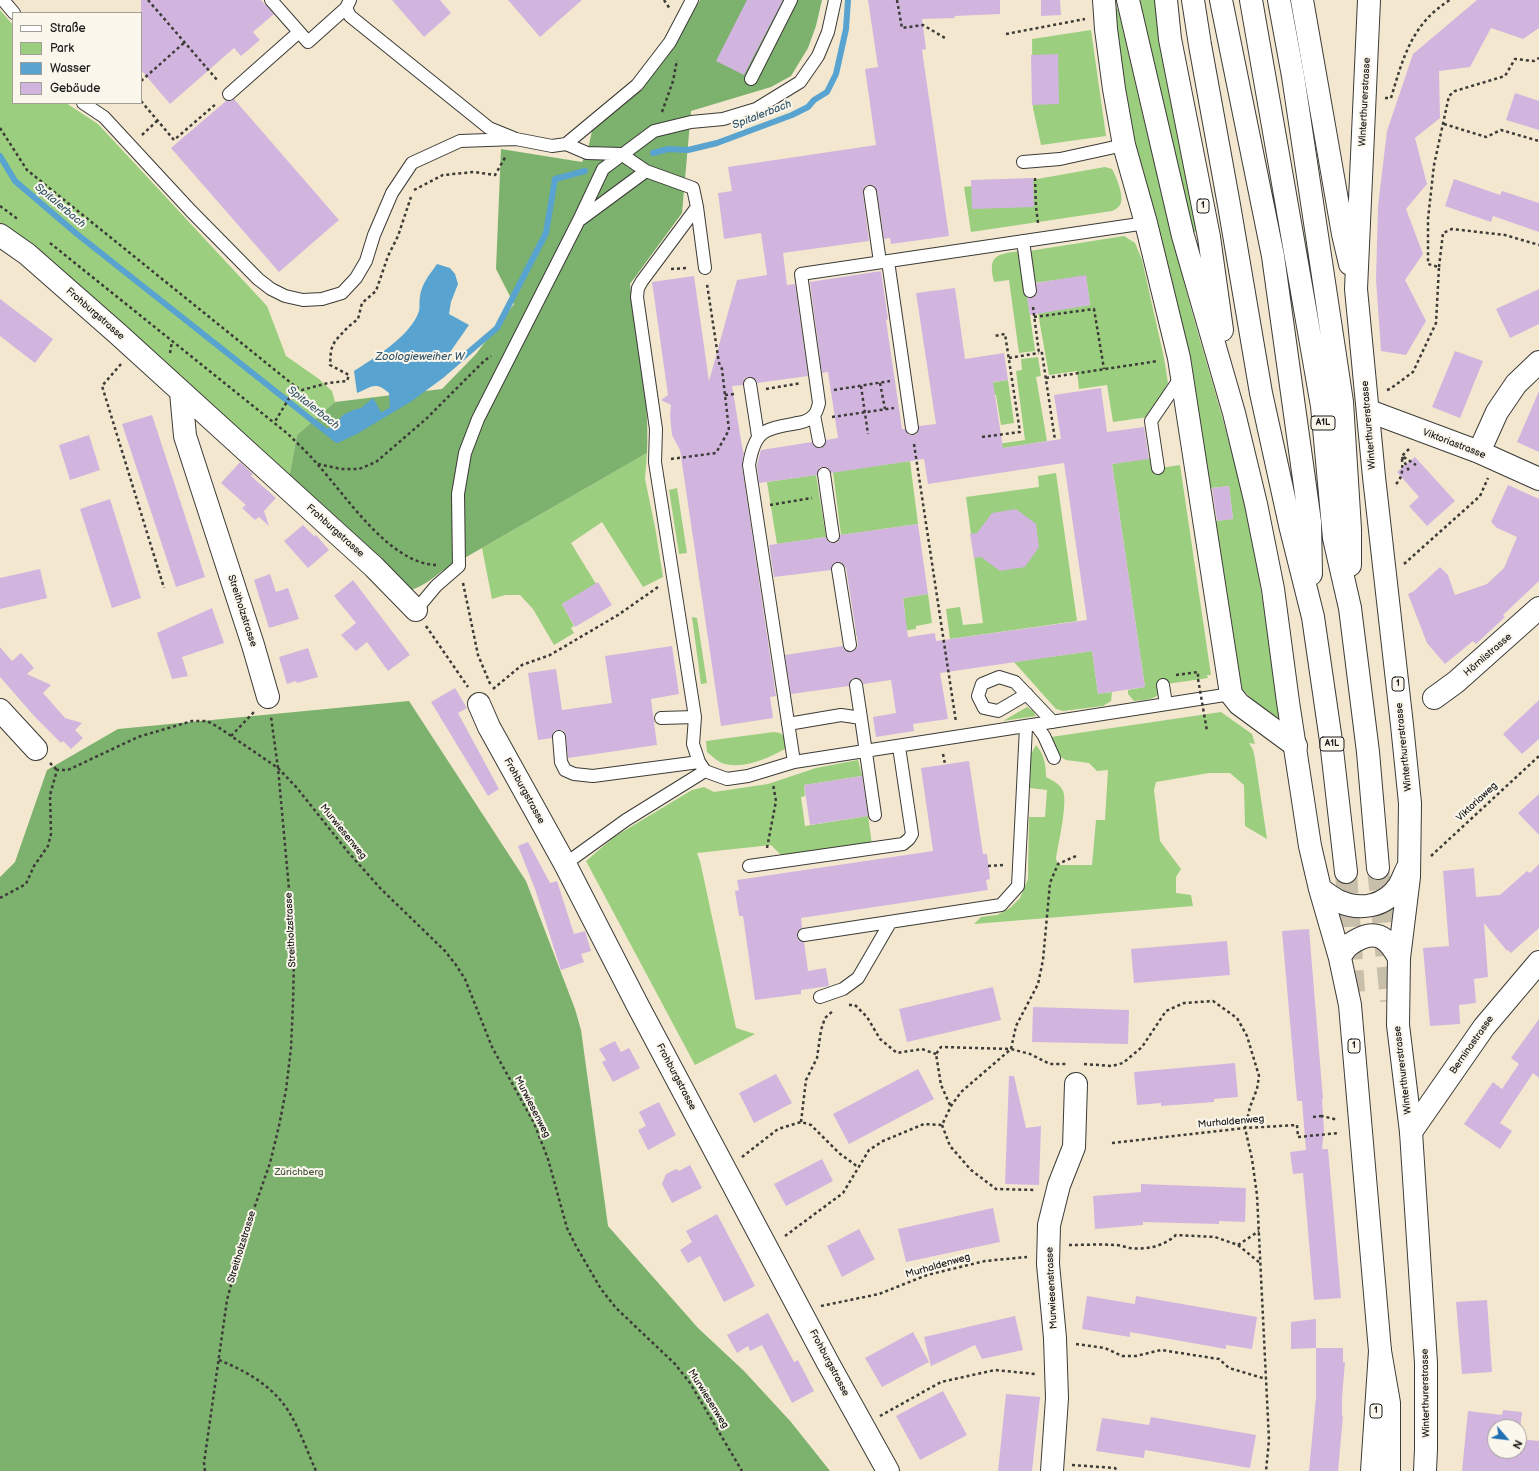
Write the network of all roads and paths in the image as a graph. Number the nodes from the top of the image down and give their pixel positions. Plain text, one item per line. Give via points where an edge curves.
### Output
1 (3, 0) edge
2 (148, 0) edge
3 (271, 0) edge
4 (692, 0) edge
5 (791, 0) edge
6 (835, 0) edge
7 (897, 0) edge
8 (1104, 0) edge
9 (1128, 0) edge
10 (1166, 0) edge
11 (1193, 0) edge
12 (1221, 0) edge
13 (1251, 0) edge
14 (1279, 0) edge
15 (1302, 0) edge
16 (1369, 0) edge
17 (1450, 0) edge
18 (348, 4) edge
19 (13, 12) edge
20 (1080, 20) dead end
21 (299, 32) junction
22 (1006, 34) dead end
23 (945, 38) dead end
24 (185, 42) junction
25 (1539, 58) edge
26 (751, 79) dead end
27 (142, 80) edge
28 (229, 94) junction
29 (1380, 98) dead end
30 (142, 102) edge
31 (84, 104) edge
32 (1444, 124) junction
33 (0, 128) edge
34 (513, 140) junction
35 (1539, 141) edge
36 (566, 144) junction
37 (1124, 145) junction
38 (621, 154) junction
39 (1029, 162) joint
40 (646, 171) junction
41 (870, 192) dead end
42 (0, 206) edge
43 (697, 207) junction
44 (1037, 218) dead end
45 (579, 220) junction
46 (1146, 223) junction
47 (25, 225) dead end
48 (0, 235) edge
49 (44, 239) dead end
50 (1023, 241) junction
51 (1539, 245) edge
52 (884, 262) junction
53 (1439, 267) junction
54 (705, 268) junction
55 (651, 269) junction
56 (1356, 289) junction
57 (1030, 291) joint
58 (1034, 317) junction
59 (994, 336) dead end
60 (520, 338) junction
61 (1039, 353) junction
62 (1009, 358) junction
63 (1539, 362) edge
64 (1181, 367) junction
65 (1104, 369) junction
66 (1046, 378) junction
67 (904, 379) junction
68 (105, 382) dead end
69 (880, 383) junction
70 (818, 386) junction
71 (861, 386) junction
72 (296, 387) junction
73 (751, 388) joint
74 (1386, 390) dead end
75 (181, 392) junction
76 (908, 406) junction
77 (885, 409) junction
78 (1369, 410) junction
79 (865, 412) junction
80 (1234, 412) junction
81 (814, 415) junction
82 (274, 422) junction
83 (912, 428) joint
84 (868, 434) dead end
85 (758, 436) junction
86 (982, 437) dead end
87 (1055, 440) dead end
88 (819, 441) dead end
89 (1410, 447) dead end
90 (1479, 452) junction
91 (1402, 456) junction
92 (655, 462) junction
93 (317, 464) junction
94 (1416, 465) dead end
95 (1158, 468) dead end
96 (1409, 471) dead end
97 (1490, 473) dead end
98 (824, 474) dead end
99 (1539, 479) edge
100 (1396, 484) dead end
101 (827, 495) junction
102 (756, 507) junction
103 (833, 536) dead end
104 (1405, 563) dead end
105 (459, 566) junction
106 (838, 569) dead end
107 (673, 581) junction
108 (164, 588) dead end
109 (1350, 608) junction
110 (1539, 608) edge
111 (416, 610) junction
112 (1313, 618) junction
113 (850, 645) dead end
114 (1198, 679) dead end
115 (856, 685) dead end
116 (1163, 685) dead end
117 (1027, 694) dead end
118 (1231, 694) junction
119 (268, 697) junction
120 (1434, 698) dead end
121 (479, 704) joint
122 (1166, 704) junction
123 (0, 710) edge
124 (661, 718) dead end
125 (695, 718) junction
126 (861, 718) junction
127 (1053, 722) junction
128 (788, 724) junction
129 (1031, 726) junction
130 (1207, 731) dead end
131 (231, 736) junction
132 (559, 737) dead end
133 (958, 737) junction
134 (1296, 746) junction
135 (899, 747) junction
136 (36, 748) dead end
137 (866, 752) junction
138 (1539, 756) edge
139 (1054, 758) dead end
140 (794, 762) junction
141 (702, 767) junction
142 (278, 768) junction
143 (769, 770) junction
144 (875, 815) dead end
145 (1076, 856) dead end
146 (1418, 862) junction
147 (565, 864) junction
148 (765, 864) junction
149 (749, 866) dead end
150 (1378, 868) tunnel mouth
151 (1346, 872) tunnel mouth
152 (1320, 889) junction
153 (0, 898) edge
154 (890, 923) junction
155 (804, 935) dead end
156 (1340, 958) junction
157 (1399, 958) junction
158 (1539, 962) edge
159 (820, 997) dead end
160 (847, 1005) dead end
161 (835, 1009) dead end
162 (1011, 1049) junction
163 (936, 1054) junction
164 (1074, 1071) junction
165 (950, 1106) junction
166 (1313, 1117) dead end
167 (1338, 1120) dead end
168 (801, 1122) junction
169 (942, 1125) junction
170 (1245, 1128) junction
171 (1411, 1132) junction
172 (1339, 1133) dead end
173 (1112, 1143) dead end
174 (740, 1158) dead end
175 (858, 1167) junction
176 (1038, 1190) dead end
177 (1259, 1231) junction
178 (782, 1238) dead end
179 (1062, 1245) dead end
180 (1238, 1245) junction
181 (1032, 1257) dead end
182 (1260, 1263) junction
183 (819, 1307) dead end
184 (1070, 1342) dead end
185 (1380, 1351) junction
186 (219, 1360) junction
187 (1040, 1374) dead end
188 (1266, 1380) junction
189 (876, 1418) dead end
190 (1060, 1468) edge
191 (205, 1471) edge
192 (316, 1471) edge
193 (742, 1471) edge
194 (888, 1471) edge
195 (1117, 1471) edge
196 (1266, 1471) edge
197 (1372, 1471) edge
198 (1389, 1471) edge
199 (1425, 1471) edge

1 - 19 lane
2 - 24 path
3 - 21 lane
4 - 36 lane via 670,42 637,85
5 - 26 lane
6 - 38 lane via 828,32 818,56 800,82 756,110 723,119 691,122 654,131
7 - 23 path via 902,28 923,25
8 - 37 main road via 1113,82
9 - 80 main road via 1181,229
10 - 80 main road, 1 via 1170,39 1209,237
11 - 112 main road via 1261,393
12 - 112 main road, A1L via 1273,256 1310,522
13 - 109 main road, A1L via 1322,406 1334,538
14 - 109 main road via 1293,76 1342,402 1350,529
15 - 56 main road, 1 via 1343,234
16 - 56 main road, Winterthurerstrasse
17 - 29 path via 1427,18 1416,32 1406,51 1391,98
18 - 21 lane via 308,42
18 - 34 lane via 350,16 489,128
20 - 22 path
21 - 28 lane
24 - 27 path
24 - 28 path
25 - 32 path via 1534,61 1515,59 1505,76 1455,91 1449,96
28 - 30 path via 174,140
31 - 34 lane via 104,117 258,279 270,289 285,296 303,300 322,299 342,293 356,278 366,261 392,193 412,164 460,141
32 - 35 path via 1486,137 1501,130
32 - 53 path via 1434,165 1428,219 1428,264
33 - 72 path via 27,170
34 - 36 lane via 552,146
34 - 72 path via 495,175 474,172 443,175 413,191 376,291 362,303 358,319 348,327 331,350 330,365 349,375 346,381 302,390
36 - 38 lane via 588,153
37 - 39 lane via 1060,159
37 - 46 main road
38 - 40 lane
38 - 45 lane via 602,170
39 - 44 path
40 - 43 lane via 694,188
40 - 45 lane
41 - 52 lane
42 - 47 path
43 - 54 lane
43 - 55 lane
45 - 60 lane
46 - 50 lane
46 - 64 main road
48 - 75 main road, Frohburgstrasse via 26,254 113,329
49 - 82 path
50 - 52 lane
50 - 57 lane
51 - 53 path via 1505,235 1452,229 1443,233
52 - 67 lane
52 - 70 lane via 801,274
53 - 74 path via 1436,323 1413,372
54 - 55 path
54 - 92 path via 719,363 727,395 730,430 716,453
55 - 92 lane via 640,284 637,297 656,429
56 - 78 main road, Winterthurerstrasse / 1
57 - 58 path
58 - 61 path
58 - 65 path via 1094,308
59 - 62 path via 1005,334
60 - 93 path via 484,361 426,419 376,462 360,469 341,469
60 - 105 lane via 478,419 465,452 458,494
61 - 62 path
61 - 66 path via 1042,353
62 - 86 path via 1020,432
63 - 90 main road via 1516,384 1497,412
64 - 65 path
64 - 95 lane via 1151,421
64 - 118 main road
65 - 66 path
66 - 87 path
67 - 69 path
67 - 76 lane
68 - 108 path via 102,386
69 - 71 path
69 - 77 path
70 - 71 path
70 - 73 path
70 - 81 lane via 819,403
71 - 79 path
72 - 82 path
73 - 85 lane
75 - 111 main road, Frohburgstrasse via 374,567
75 - 119 main road, Streitholzstrasse via 185,436
76 - 77 path
76 - 83 lane
77 - 79 path
78 - 90 main road, Viktoriastrasse
78 - 146 main road, Winterthurerstrasse / 1 via 1374,477
79 - 81 path via 832,417
79 - 84 path
80 - 134 main road, 1 via 1273,589
81 - 85 lane via 805,422 770,428
81 - 88 lane
82 - 93 path
83 - 133 path
85 - 102 lane via 749,465
89 - 91 path
90 - 99 main road, Viktoriastrasse
91 - 94 path
91 - 96 path
91 - 100 path via 1402,474
92 - 107 lane
93 - 105 path via 370,527 403,554 426,565
97 - 104 path via 1480,496
98 - 101 lane
101 - 102 path
101 - 103 lane
102 - 128 lane
105 - 107 path via 478,655 492,689 522,665 550,655 654,589
105 - 111 lane via 436,586
106 - 113 lane
107 - 125 lane
109 - 150 main road, A1L via 1368,752
110 - 120 main road, Hörnlistrasse via 1456,682
111 - 121 path
112 - 151 main road, A1L via 1331,741
114 - 130 path, bridge
115 - 126 lane
116 - 122 lane
117 - 127 lane
118 - 122 lane
118 - 134 main road via 1239,704
119 - 131 path
119 - 142 path, Streitholzstrasse
121 - 147 main road, Frohburgstrasse via 489,727
122 - 127 lane
123 - 136 main road
124 - 125 lane
125 - 141 lane via 692,744
126 - 128 lane via 841,715
126 - 137 lane
127 - 129 lane
128 - 140 lane
129 - 133 lane
129 - 139 lane via 1044,736
129 - 154 lane via 1018,886 1001,905
131 - 142 path, Murwiesenweg
131 - 153 path, Murwiesenweg via 207,721 192,721 138,737 68,770 57,770 50,795 51,834 48,846 34,866 26,884
132 - 141 lane via 561,762 565,770 574,774 593,776
133 - 135 lane
134 - 152 main road, 1 via 1310,846
135 - 137 lane
135 - 148 lane via 912,834 909,839 880,853
137 - 140 lane
137 - 144 lane
138 - 146 path, Viktoriaweg
140 - 143 lane
141 - 143 lane via 727,779
141 - 147 lane
142 - 186 path, Streitholzstrasse via 294,961 291,1048 279,1126 270,1163 234,1270
142 - 193 path, Murwiesenweg via 298,788 380,888 456,965 465,979 492,1047 534,1123 548,1159 567,1228 576,1246 601,1289 616,1308 675,1364 690,1383
143 - 148 path via 776,801
145 - 162 path via 1058,864 1050,883 1043,960 1038,984 1016,1026
146 - 152 main road via 1386,900 1370,906 1354,906 1338,901
146 - 157 main road, Winterthurerstrasse / 1 via 1410,877
147 - 194 main road, Frohburgstrasse via 638,1006
148 - 149 lane
152 - 156 main road, 1
154 - 155 lane
154 - 159 lane via 858,978 843,989
156 - 157 main road via 1349,944 1367,935 1381,937 1392,945
156 - 185 main road, 1 via 1350,1005
157 - 171 main road, Winterthurerstrasse / 1 via 1398,1025
158 - 171 main road, Berninastrasse via 1484,1027
160 - 163 path via 855,1005 867,1017 880,1040 897,1053 922,1049
161 - 168 path via 825,1018 820,1030 817,1058 806,1080
162 - 163 path via 941,1047
162 - 164 path
162 - 165 path via 961,1092
163 - 165 path via 941,1086
164 - 170 path via 1123,1063 1142,1047 1166,1011 1184,1003 1213,1001 1237,1018 1247,1036 1259,1076
164 - 190 main road, Murwiesenstrasse via 1074,1147 1059,1185 1049,1225 1048,1264 1055,1338
165 - 169 path
166 - 167 path via 1322,1116
168 - 174 path via 778,1128
168 - 175 path via 811,1125 839,1154
169 - 175 path via 924,1124 882,1141 869,1150
169 - 176 path via 950,1146 971,1170 996,1189
170 - 172 path, Murhaldenweg via 1297,1125 1298,1137
170 - 173 path, Murhaldenweg
170 - 177 path via 1257,1195
171 - 199 main road, Winterthurerstrasse / 1 via 1426,1363
175 - 178 path via 843,1193
177 - 180 path
177 - 182 path
179 - 180 path via 1148,1248 1163,1244 1176,1235 1215,1236
180 - 182 path
181 - 183 path, Murhaldenweg via 985,1261 927,1275 879,1294
182 - 188 path
184 - 188 path via 1105,1348 1122,1356 1136,1356 1161,1350 1219,1359 1229,1368
185 - 197 main road, 1
185 - 198 main road via 1388,1403
186 - 191 path, Streitholzstrasse
186 - 192 path via 243,1371 273,1391 289,1412
187 - 189 path via 995,1370 941,1382
188 - 196 path via 1269,1440
190 - 195 path via 1115,1468

